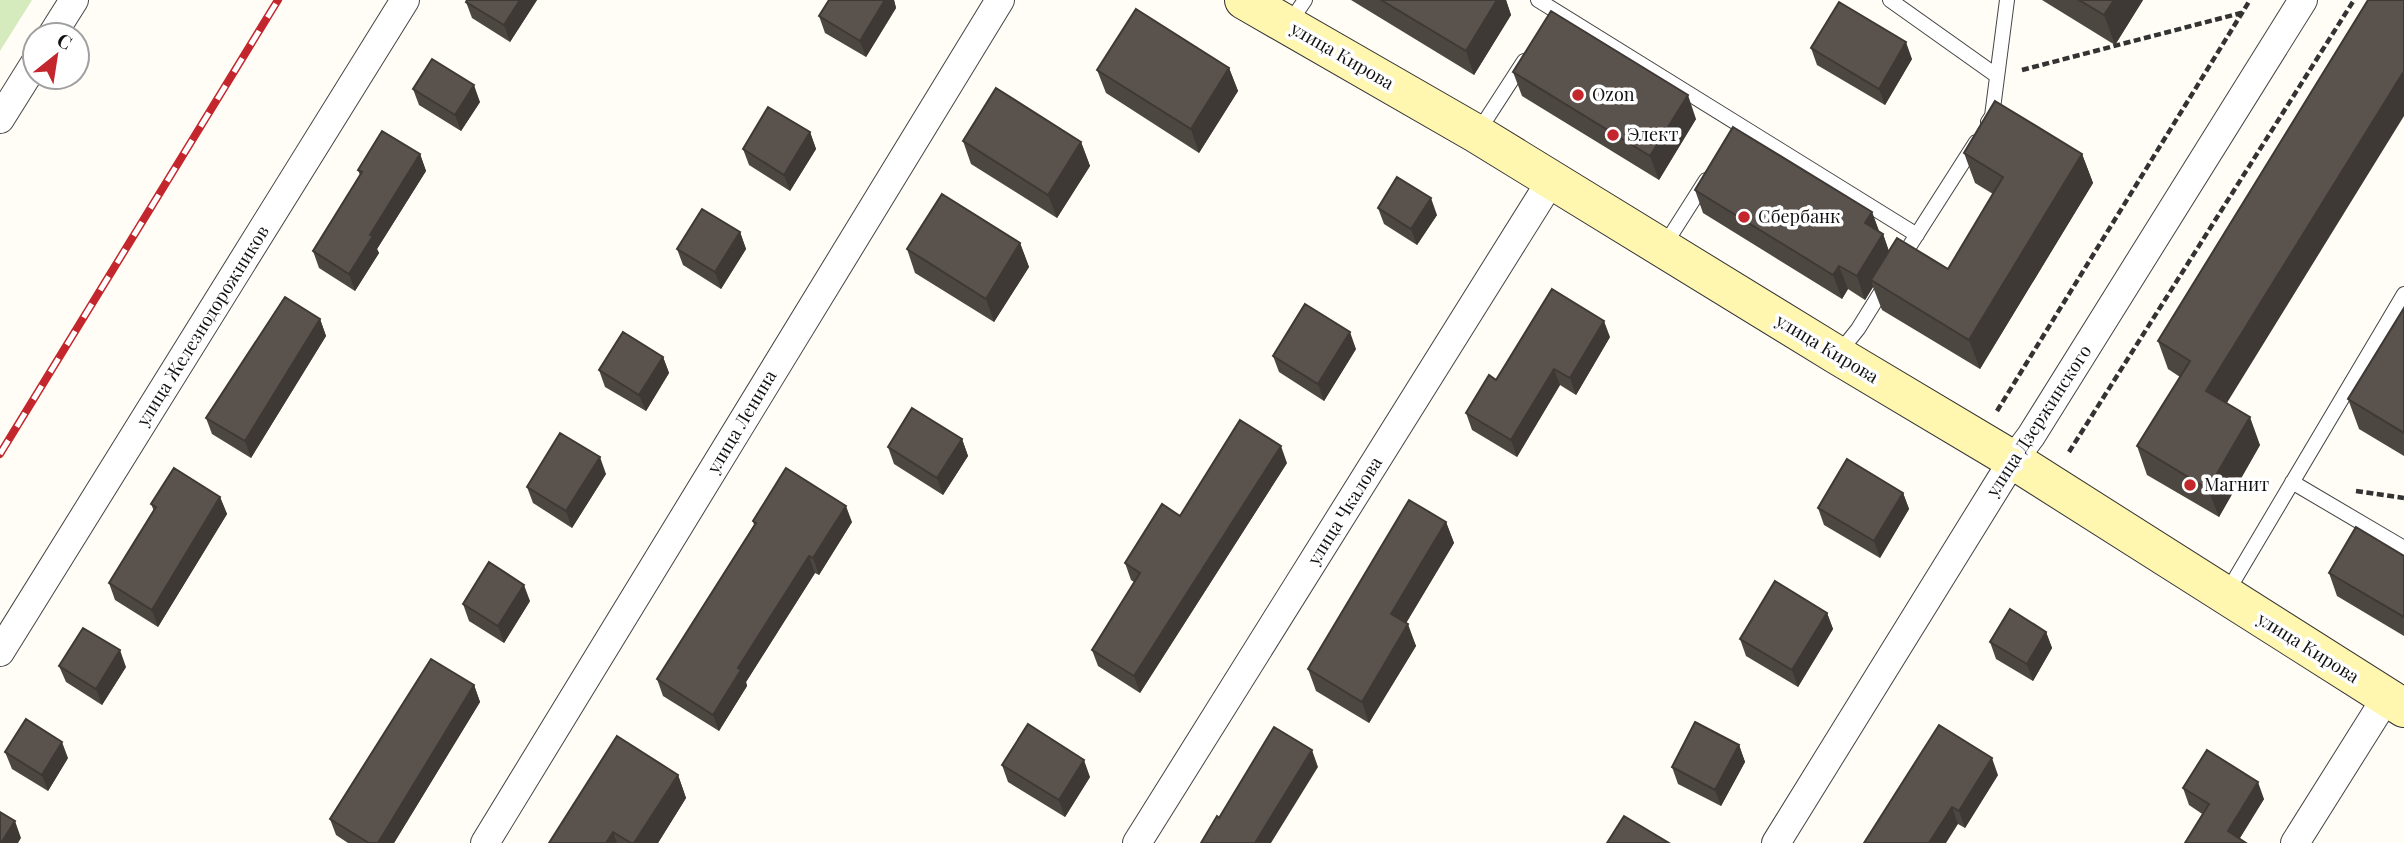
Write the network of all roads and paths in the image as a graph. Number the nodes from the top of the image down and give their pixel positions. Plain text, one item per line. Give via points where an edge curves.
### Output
1 (74, 0) edge
2 (405, 0) edge
3 (1000, 0) edge
4 (1244, 0) edge
5 (1538, 0) edge
6 (1890, 0) edge
7 (2007, 0) edge
8 (2250, 0) edge
9 (2304, 0) edge
10 (2354, 0) edge
11 (1555, 11) edge
12 (1296, 12) edge
13 (2242, 13) junction
14 (61, 21) edge
15 (1533, 46) edge
16 (1997, 76) junction
17 (21, 85) edge
18 (0, 119) edge
19 (1477, 134) junction
20 (1711, 173) edge
21 (1552, 179) junction
22 (1917, 235) junction
23 (1663, 248) junction
24 (2404, 294) edge
25 (1837, 355) junction
26 (1978, 439) junction
27 (2013, 460) junction
28 (2292, 482) junction
29 (2051, 483) junction
30 (2404, 548) edge
31 (2225, 596) junction
32 (0, 652) edge
33 (2395, 703) edge
34 (485, 843) edge
35 (1138, 843) edge
36 (1776, 843) edge
37 (2295, 843) edge

1 - 14 street
2 - 32 street, улица Железнодорожников
3 - 34 street, улица Ленина
4 - 12 street, улица Кирова
5 - 11 lane
6 - 16 lane
7 - 16 lane
8 - 13 path
9 - 27 street, улица Дзержинского
10 - 29 path
11 - 22 lane via 1736,131
12 - 19 street, улица Кирова
13 - 16 path
13 - 26 path
15 - 19 lane
16 - 22 lane via 1992,116
17 - 18 street
19 - 21 street, улица Кирова
20 - 23 lane
21 - 23 street, улица Кирова
21 - 35 street, улица Чкалова
22 - 25 lane
23 - 25 street, улица Кирова
24 - 28 lane
25 - 26 street, улица Кирова
26 - 27 street, улица Кирова
27 - 29 street, улица Кирова
27 - 36 street, улица Дзержинского
28 - 30 lane
28 - 31 lane
29 - 31 street, улица Кирова
31 - 33 street, улица Кирова
33 - 37 street

